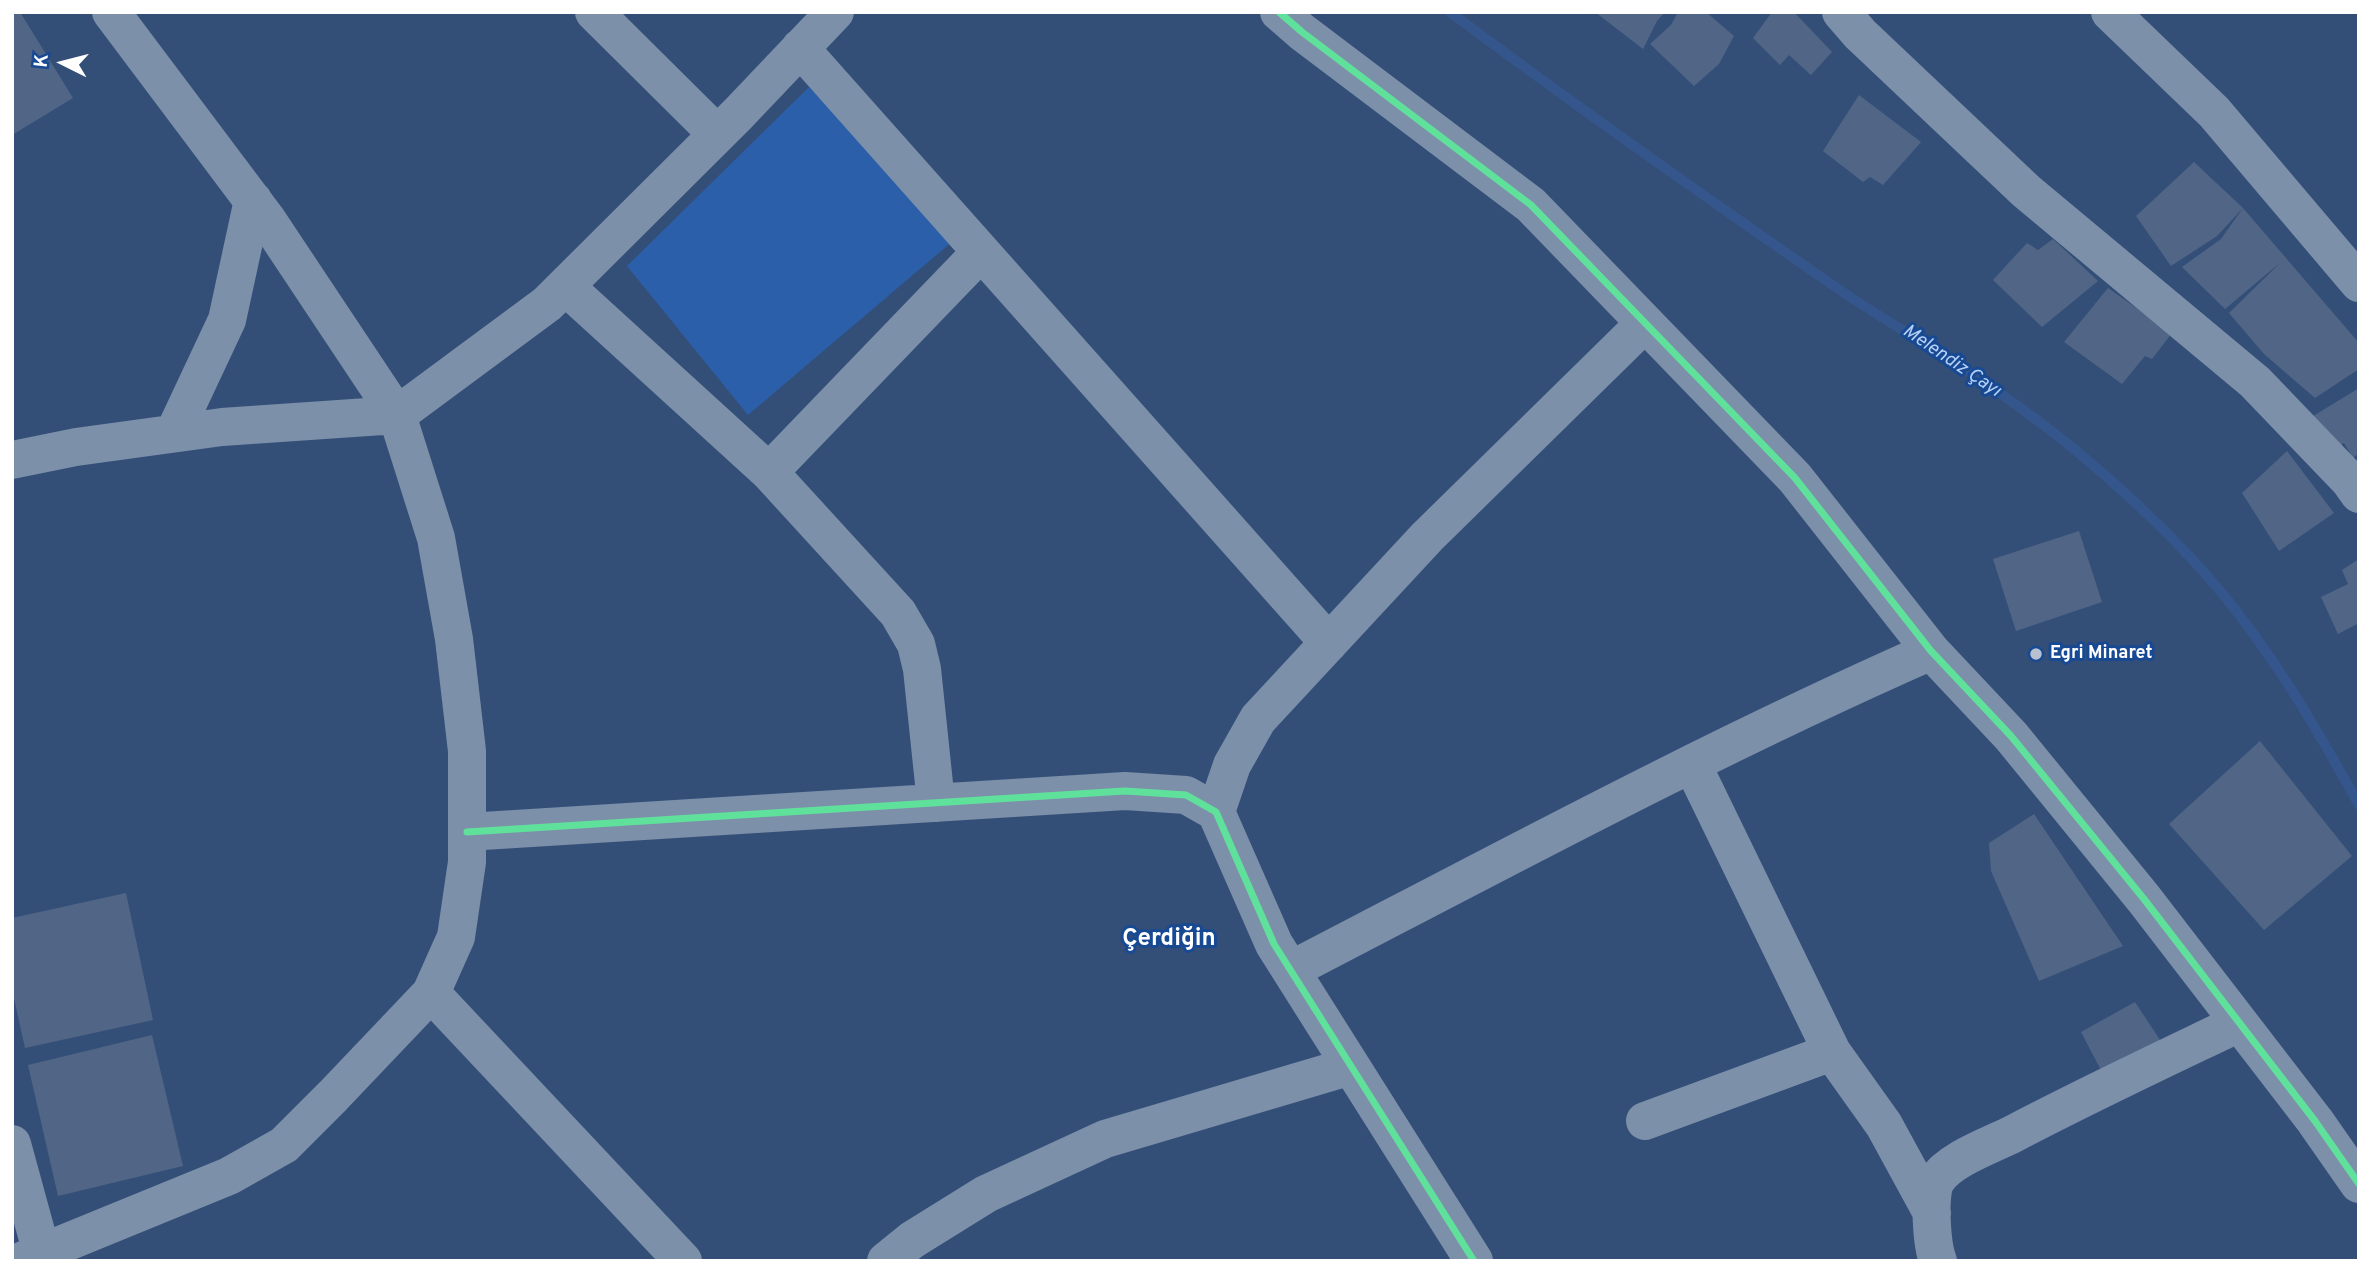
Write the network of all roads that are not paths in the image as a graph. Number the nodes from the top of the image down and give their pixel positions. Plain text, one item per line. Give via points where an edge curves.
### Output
1 (111, 12) edge
2 (594, 12) edge
3 (1279, 12) edge
4 (1841, 12) edge
5 (2110, 12) edge
6 (812, 26) edge
7 (717, 134) junction
8 (253, 200) junction
9 (981, 252) junction
10 (2359, 283) edge
11 (565, 286) junction
12 (1645, 323) junction
13 (397, 415) junction
14 (174, 433) junction
15 (12, 460) edge
16 (769, 472) junction
17 (2356, 482) edge
18 (1329, 643) junction
19 (1931, 651) junction
20 (1692, 764) junction
21 (936, 803) junction
22 (1216, 812) junction
23 (467, 832) junction
24 (1291, 970) junction
25 (431, 993) junction
26 (2239, 1023) junction
27 (1832, 1052) junction
28 (1351, 1066) junction
29 (1645, 1121) dead end
30 (12, 1144) edge
31 (2359, 1184) edge
32 (1932, 1213) junction
33 (31, 1256) edge
34 (683, 1261) edge
35 (886, 1261) edge
36 (1474, 1261) edge
37 (1938, 1261) edge

1 - 8 street
2 - 7 street
3 - 12 street via 1531,205
4 - 17 street via 2026,191 2255,382
5 - 10 street via 2214,112
6 - 7 street
6 - 9 street
7 - 11 street
8 - 13 street
8 - 14 street via 227,320
9 - 16 street
9 - 18 street
11 - 13 street
11 - 16 street
12 - 18 street via 1427,537
12 - 19 street via 1795,478
13 - 14 street
13 - 23 street via 436,538 454,639 467,751
14 - 15 street
16 - 21 street via 898,613 916,644
18 - 22 street via 1258,719 1232,765
19 - 20 street
19 - 26 street via 2011,736
20 - 24 street
20 - 27 street
21 - 22 street via 1125,791 1186,795
21 - 23 street
22 - 24 street via 1274,944
23 - 25 street via 456,937
24 - 28 street
25 - 33 street via 284,1145 229,1176
25 - 34 street
26 - 31 street
26 - 32 street via 1951,1165 1935,1182
27 - 29 street
27 - 32 street via 1884,1125
28 - 35 street via 1105,1139 986,1195
28 - 36 street
30 - 33 street
32 - 37 street

